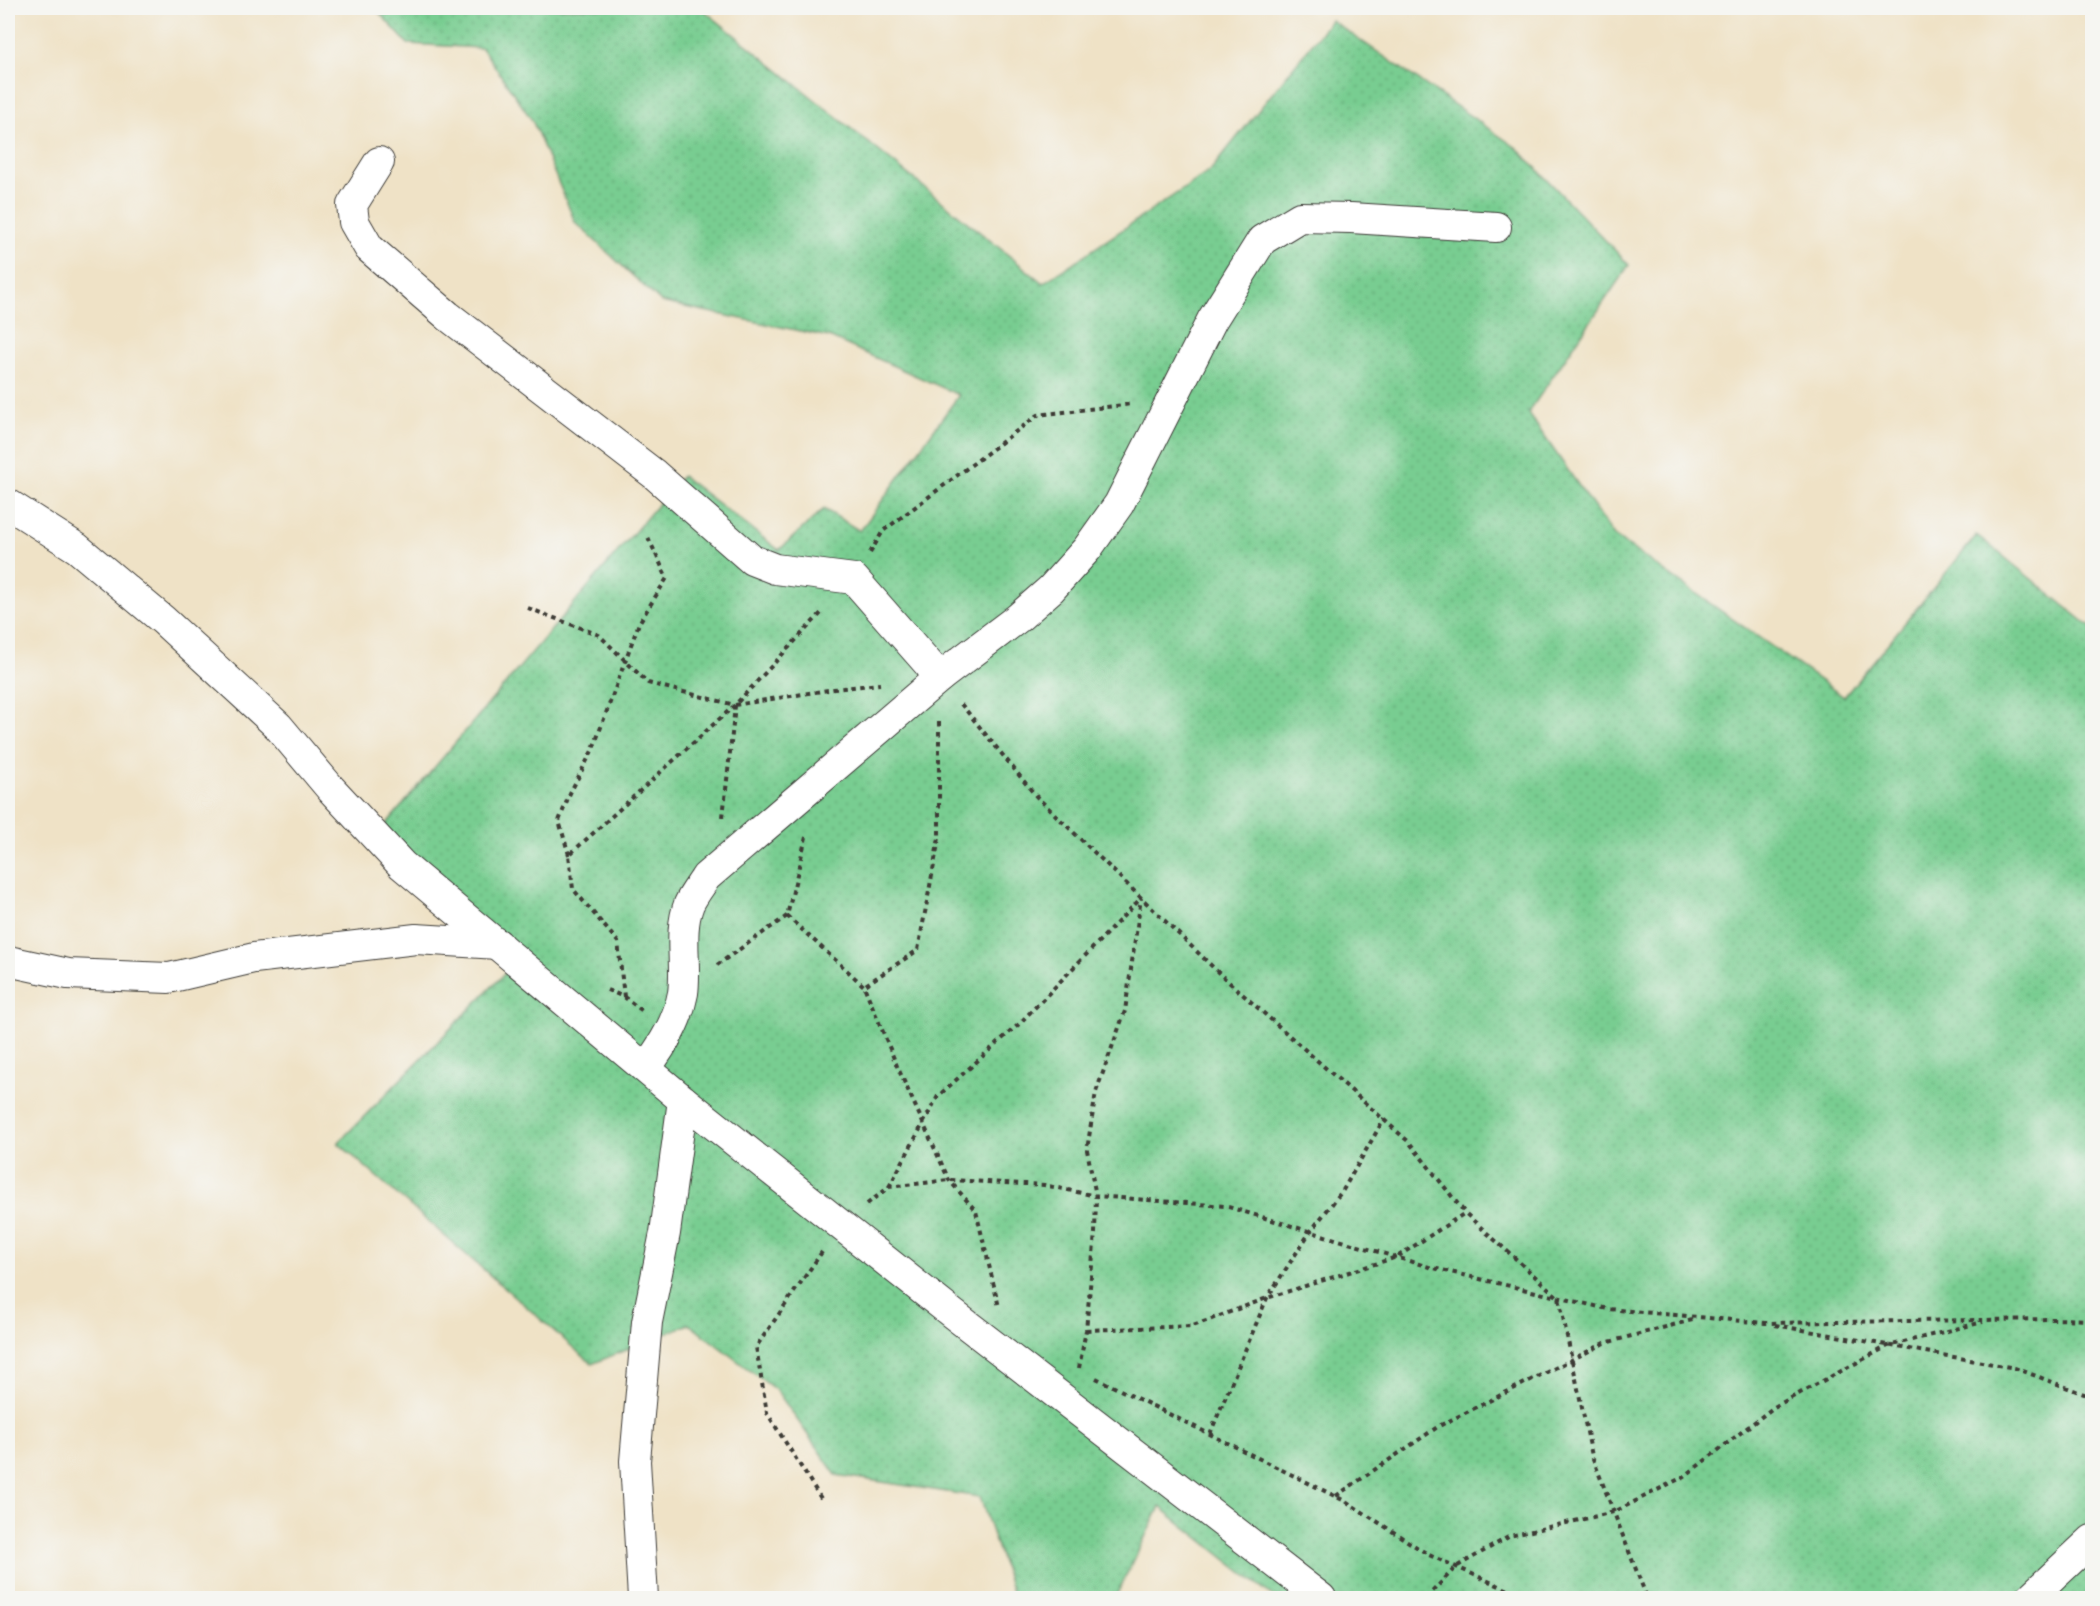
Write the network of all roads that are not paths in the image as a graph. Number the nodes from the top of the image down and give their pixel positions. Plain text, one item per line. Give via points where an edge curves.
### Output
1 (379, 162) dead end
2 (1496, 227) dead end
3 (8, 504) edge
4 (940, 677) junction
5 (498, 944) junction
6 (8, 961) edge
7 (646, 1068) junction
8 (683, 1100) junction
9 (2092, 1540) edge
10 (643, 1599) edge
11 (1321, 1599) edge
12 (2030, 1599) edge

1 - 4 street via 352,205 354,222 369,248 448,316 654,474 752,560 775,569 854,579
2 - 4 street via 1300,217 1262,240 1212,320 1119,504 1087,549 1018,618
3 - 5 street via 76,548 163,620 278,726 402,865
4 - 7 street via 706,877 689,904 680,1006 669,1033
5 - 6 street via 416,939 254,958 170,978 68,974
5 - 7 street
7 - 8 street
8 - 10 street via 665,1233 647,1322 635,1461
8 - 11 street
9 - 12 street

